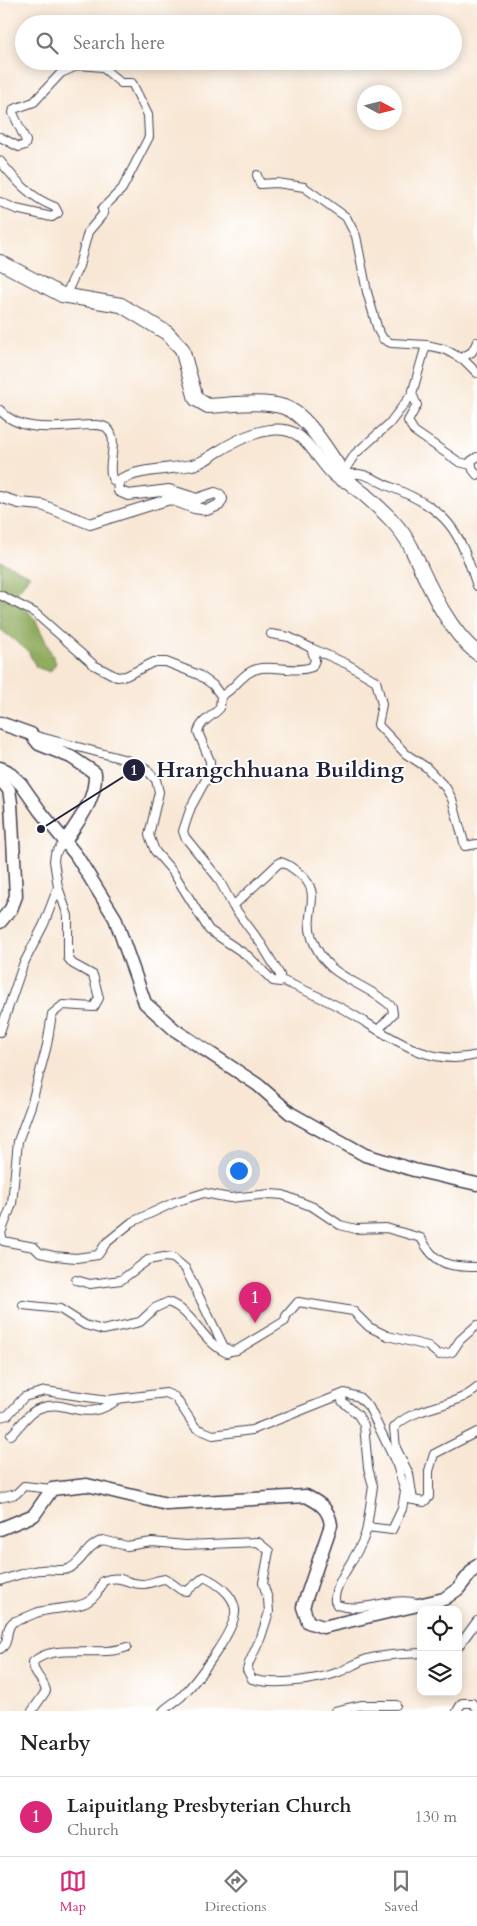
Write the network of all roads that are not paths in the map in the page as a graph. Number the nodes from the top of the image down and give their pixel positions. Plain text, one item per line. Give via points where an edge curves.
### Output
1 (68, 70) edge
2 (106, 70) edge
3 (0, 137) edge
4 (0, 161) edge
5 (257, 175) dead end
6 (0, 202) edge
7 (0, 262) edge
8 (65, 296) junction
9 (477, 342) edge
10 (426, 345) junction
11 (461, 358) junction
12 (477, 373) edge
13 (412, 394) junction
14 (0, 410) edge
15 (477, 457) edge
16 (471, 466) junction
17 (477, 475) edge
18 (346, 477) junction
19 (118, 481) junction
20 (0, 497) edge
21 (477, 586) edge
22 (0, 595) edge
23 (272, 634) dead end
24 (311, 648) junction
25 (477, 654) edge
26 (221, 696) junction
27 (0, 723) edge
28 (31, 734) junction
29 (0, 768) edge
30 (0, 779) edge
31 (66, 840) junction
32 (477, 844) edge
33 (58, 887) junction
34 (234, 906) junction
35 (0, 922) edge
36 (281, 980) junction
37 (378, 1030) junction
38 (0, 1032) edge
39 (477, 1056) edge
40 (477, 1184) edge
41 (477, 1266) edge
42 (76, 1280) dead end
43 (23, 1305) dead end
44 (477, 1325) edge
45 (230, 1351) junction
46 (477, 1388) edge
47 (343, 1394) junction
48 (120, 1398) junction
49 (0, 1417) edge
50 (477, 1432) edge
51 (10, 1435) dead end
52 (52, 1489) junction
53 (0, 1498) edge
54 (404, 1499) junction
55 (414, 1500) junction
56 (366, 1527) junction
57 (0, 1529) edge
58 (477, 1565) edge
59 (0, 1581) edge
60 (421, 1604) junction
61 (477, 1620) edge
62 (462, 1641) edge
63 (126, 1647) dead end
64 (0, 1649) edge
65 (417, 1653) edge
66 (396, 1705) dead end
67 (477, 1708) edge
68 (32, 1711) edge
69 (163, 1711) edge
70 (335, 1711) edge
71 (457, 1711) edge

1 - 3 street via 34,102 14,109 25,145 19,147
2 - 8 street via 121,83 132,83 148,115 148,137 122,189 102,209 104,213 88,232 80,266
4 - 6 street via 26,190 58,213 52,217
5 - 10 street via 260,184 304,187 346,217 356,236 367,292 383,339 390,343
7 - 8 highway
8 - 18 highway via 120,305 167,333 182,350 193,393 200,403 208,406 273,405 291,410 310,428
9 - 11 street via 472,352
10 - 11 street via 444,349
10 - 13 street
11 - 12 street
13 - 16 street via 417,405 408,421 414,431 459,462
13 - 18 street via 389,424 355,454
14 - 19 street via 11,421 38,427 106,426 113,440 110,471 113,480
15 - 16 street via 471,461
16 - 17 street
18 - 19 street via 335,477 296,434 280,430 261,432 238,441 194,465
18 - 21 street via 366,474 418,497 436,510 458,537
18 - 25 highway via 398,528 411,546 434,596 462,638
19 - 20 street via 119,491 128,495 170,490 196,499 214,493 220,495 222,502 207,510 170,499 90,524 42,505
22 - 26 street via 35,613 94,664 117,677 154,662 166,662 199,675 213,684
23 - 24 street via 289,637
24 - 26 street via 315,660 312,667 261,668 244,674 231,691
24 - 32 street via 376,681 382,704 378,725 446,788 465,846
26 - 34 street via 220,708 200,725 210,772 191,807 184,831 188,843 218,878
27 - 28 main road
28 - 31 main road via 39,744 70,757 95,773 96,785 91,803
28 - 36 street via 144,767 156,780 159,792 149,835 155,851 174,872 209,930 248,956 273,981
29 - 31 main road via 21,784
30 - 35 main road via 9,790 11,803 16,896 11,909
31 - 33 street via 54,857
31 - 40 main road via 115,918 146,1002 175,1030 258,1085 290,1113 366,1155
33 - 38 street via 23,965
33 - 41 street via 68,916 68,958 93,975 99,998 94,1006 62,1005 52,1014 31,1106 18,1141 12,1204 1,1233 3,1241 34,1247 54,1256 98,1255 106,1243 132,1222 193,1195 204,1193 230,1198 275,1194 313,1206 340,1226 386,1228 421,1238 428,1251 449,1266
34 - 36 street via 262,945
34 - 37 street via 280,862 305,878 313,890 312,938 324,960 342,977 377,994 392,1007 393,1014
36 - 37 street via 326,1000
37 - 39 street via 416,1051 452,1060
42 - 45 street via 90,1284 121,1280 148,1260 174,1258 185,1268 224,1347
43 - 45 street via 60,1309 85,1325 102,1330 140,1322 155,1308 168,1302 186,1315 219,1349 227,1353
44 - 45 street via 452,1352 439,1355 428,1346 388,1336 369,1327 356,1313 298,1302 285,1321
46 - 55 street via 415,1415 394,1428 396,1448 409,1474
47 - 48 street via 252,1430 212,1435 196,1428 173,1394 161,1392
47 - 54 street via 359,1397 375,1416 397,1465 405,1491
47 - 56 street via 342,1401 364,1425 373,1486
48 - 49 street via 101,1400 45,1391 24,1397 8,1415
48 - 51 street via 108,1406 88,1412 63,1406 42,1407
50 - 55 street via 432,1457 429,1497 424,1502
52 - 53 street via 24,1486 16,1494
52 - 57 main road via 34,1514
52 - 60 main road via 87,1485 167,1504 306,1496 324,1507 331,1525 303,1607 308,1622 330,1627
54 - 55 street
54 - 56 street via 392,1530
56 - 60 street via 365,1541 337,1590 337,1605 372,1606 400,1600
58 - 60 main road via 450,1596
59 - 65 street via 30,1571 70,1568 89,1547 104,1540 127,1546 152,1542 186,1545 258,1542 269,1551 263,1583 269,1612 261,1638 248,1663 248,1674 252,1679 282,1683 326,1676 352,1664 385,1655
61 - 62 street
63 - 68 street via 113,1652 48,1653 37,1658 33,1662 34,1671 46,1691
64 - 69 street via 6,1643 13,1622 44,1610 66,1609 90,1602 104,1580 116,1577 143,1584 166,1580 187,1591 204,1577 222,1587 234,1603 235,1619 190,1688
66 - 70 street via 362,1705
67 - 71 street via 472,1703 462,1703

